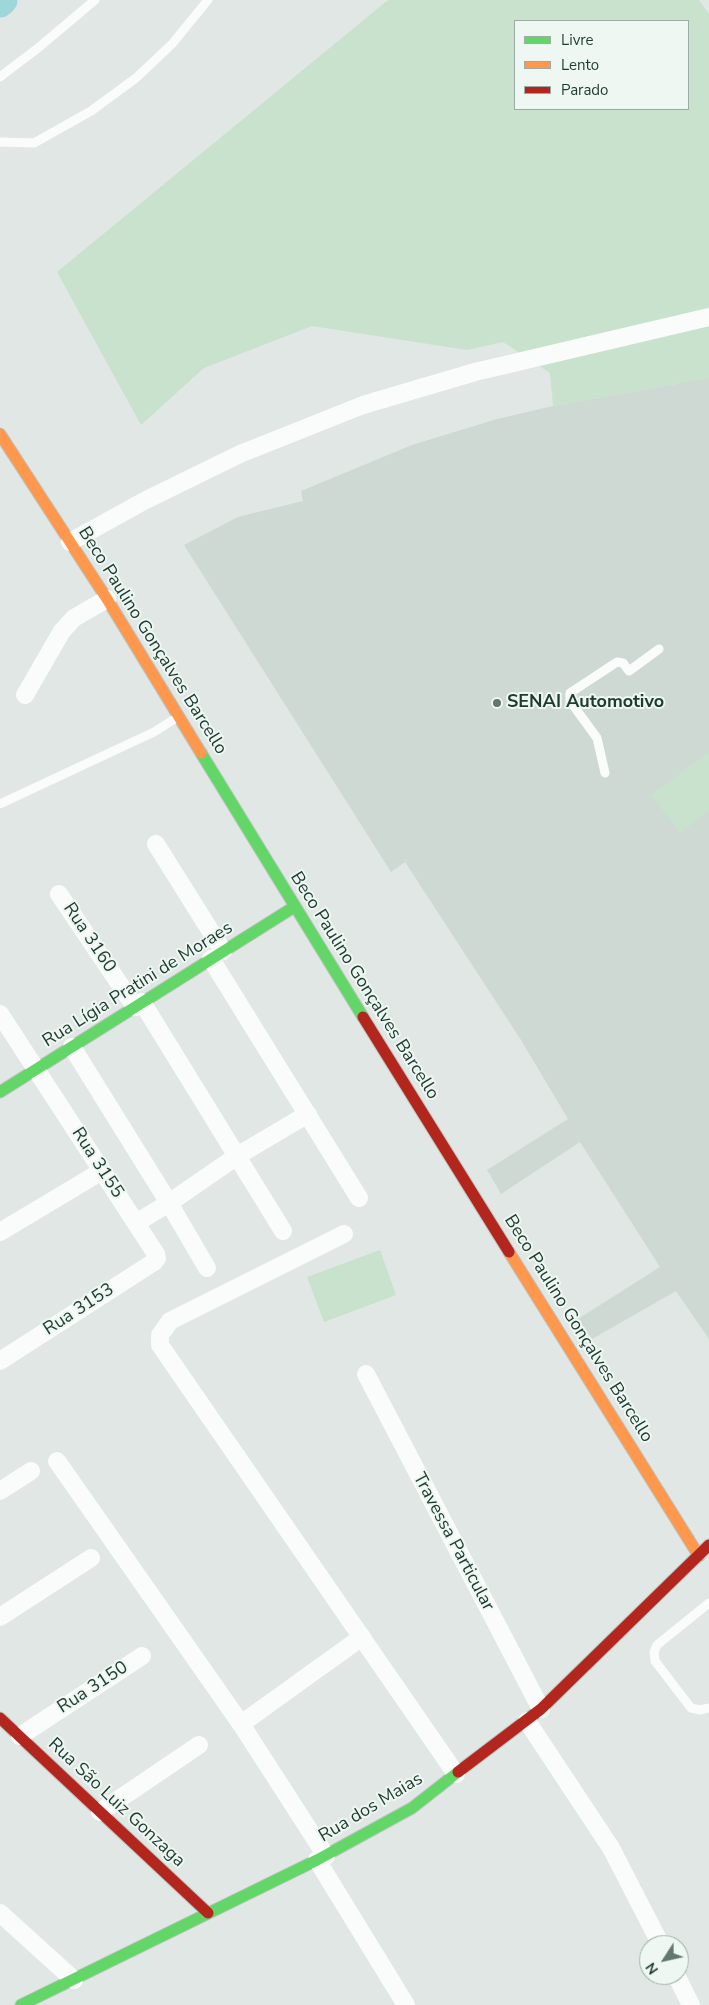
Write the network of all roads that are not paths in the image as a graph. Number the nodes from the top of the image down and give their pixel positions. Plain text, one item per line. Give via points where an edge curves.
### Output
1 (95, 0) edge
2 (208, 0) edge
3 (0, 77) edge
4 (0, 142) edge
5 (709, 317) edge
6 (0, 434) edge
7 (70, 542) junction
8 (107, 599) junction
9 (659, 649) dead end
10 (25, 695) dead end
11 (178, 717) junction
12 (605, 773) dead end
13 (0, 804) edge
14 (156, 844) dead end
15 (59, 894) dead end
16 (294, 907) junction
17 (217, 955) junction
18 (139, 1005) junction
19 (0, 1014) edge
20 (72, 1047) junction
21 (36, 1069) junction
22 (0, 1092) edge
23 (308, 1114) junction
24 (237, 1156) junction
25 (102, 1171) junction
26 (359, 1198) dead end
27 (169, 1204) junction
28 (136, 1223) junction
29 (283, 1231) dead end
30 (0, 1232) edge
31 (344, 1234) dead end
32 (157, 1258) joint
33 (207, 1268) dead end
34 (0, 1361) edge
35 (366, 1374) dead end
36 (57, 1461) dead end
37 (31, 1471) dead end
38 (0, 1491) edge
39 (709, 1545) edge
40 (699, 1556) junction
41 (91, 1558) dead end
42 (709, 1604) edge
43 (0, 1617) edge
44 (362, 1637) junction
45 (142, 1656) dead end
46 (709, 1708) edge
47 (541, 1709) junction
48 (0, 1718) edge
49 (527, 1721) junction
50 (241, 1724) junction
51 (20, 1736) junction
52 (199, 1745) dead end
53 (456, 1774) junction
54 (100, 1812) junction
55 (322, 1858) junction
56 (0, 1913) edge
57 (208, 1913) junction
58 (656, 1935) edge
59 (74, 1980) junction
60 (681, 1985) edge
61 (21, 2005) edge
62 (406, 2005) edge
63 (691, 2005) edge

1 - 3 lane
2 - 4 lane via 172,44 136,78 91,111 34,143
5 - 7 street via 475,372 363,405 240,454 144,500
6 - 7 street, Beco Paulino Gonçalves Barcello
7 - 8 street, Beco Paulino Gonçalves Barcello
8 - 10 street via 65,627
8 - 11 street, Beco Paulino Gonçalves Barcello
9 - 12 lane via 629,671 623,663 617,662 570,693 570,701 597,738
11 - 13 lane via 154,732
11 - 16 street, Beco Paulino Gonçalves Barcello
14 - 17 street
15 - 18 street, Rua 3160
16 - 17 street, Rua Lígia Pratini de Moraes
16 - 40 street, Beco Paulino Gonçalves Barcello
17 - 18 street, Rua Lígia Pratini de Moraes
17 - 23 street
18 - 20 street, Rua Lígia Pratini de Moraes
18 - 24 street, Rua 3160
19 - 21 street, Rua 3155
20 - 21 street, Rua Lígia Pratini de Moraes
20 - 27 street
21 - 22 street, Rua Lígia Pratini de Moraes
21 - 25 street, Rua 3155
23 - 24 street
23 - 26 street
24 - 27 street
24 - 29 street, Rua 3160
25 - 28 street, Rua 3155
25 - 30 street
27 - 28 street
27 - 33 street
28 - 32 street, Rua 3155
31 - 44 street via 170,1321 160,1335 160,1345
32 - 34 street, Rua 3153
35 - 47 street, Travessa Particular
36 - 50 street
37 - 38 street
39 - 40 street, Rua dos Maias
40 - 47 street, Rua dos Maias
41 - 43 street
42 - 46 lane via 657,1645 654,1652 655,1661 691,1708
44 - 50 street
44 - 53 street
45 - 51 street, Rua 3150
47 - 49 street, Rua dos Maias
48 - 51 street, Rua São Luiz Gonzaga
49 - 53 street, Rua dos Maias
49 - 58 street via 611,1848
50 - 55 street
51 - 54 street, Rua São Luiz Gonzaga
52 - 54 street
53 - 55 street, Rua dos Maias via 412,1808
54 - 57 street, Rua São Luiz Gonzaga
55 - 57 street, Rua dos Maias
55 - 62 street
56 - 59 street
57 - 59 street, Rua dos Maias
59 - 61 street, Rua dos Maias
60 - 63 street

